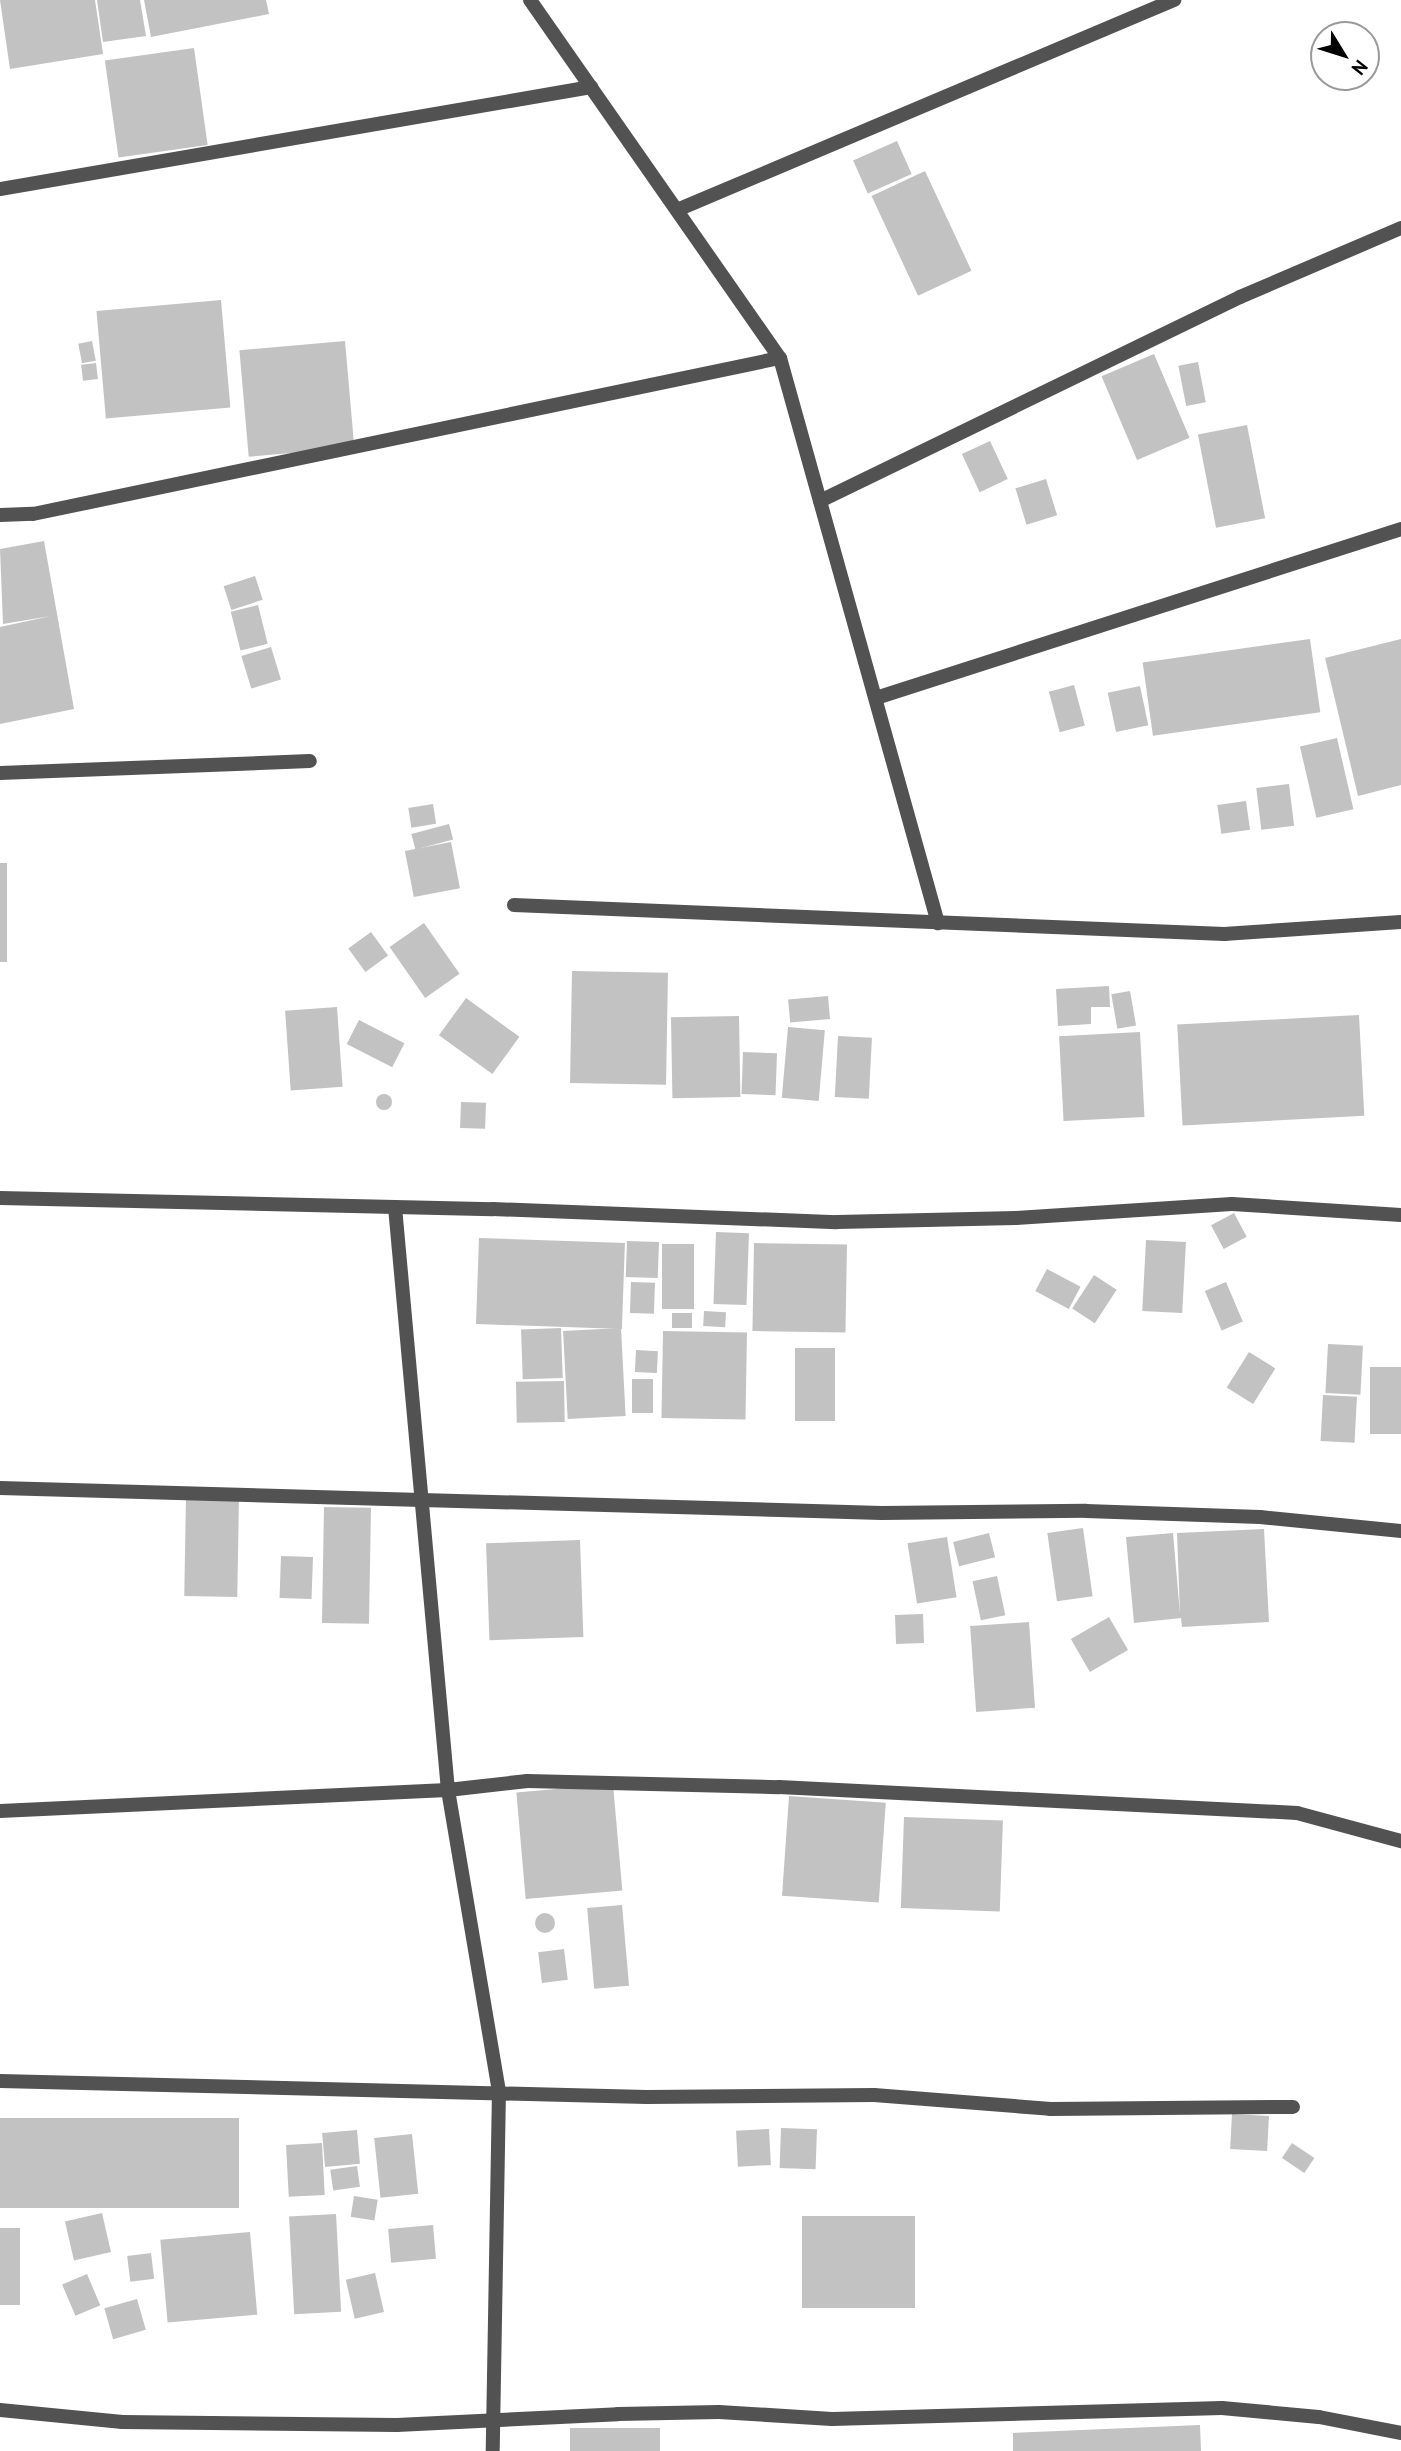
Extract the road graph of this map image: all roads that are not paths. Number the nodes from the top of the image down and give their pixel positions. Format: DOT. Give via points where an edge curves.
graph roads {
  1 [pos="530,0"];
  2 [pos="1174,0"];
  3 [pos="591,87"];
  4 [pos="0,189"];
  5 [pos="677,210"];
  6 [pos="1401,228"];
  7 [pos="780,358"];
  8 [pos="820,501"];
  9 [pos="0,515"];
  10 [pos="1401,529"];
  11 [pos="876,698"];
  12 [pos="310,761"];
  13 [pos="0,773"];
  14 [pos="514,905"];
  15 [pos="1401,922"];
  16 [pos="938,923"];
  17 [pos="0,1198"];
  18 [pos="395,1207"];
  19 [pos="1401,1215"];
  20 [pos="0,1488"];
  21 [pos="424,1503"];
  22 [pos="1401,1531"];
  23 [pos="448,1790"];
  24 [pos="0,1811"];
  25 [pos="1401,1842"];
  26 [pos="0,2081"];
  27 [pos="499,2090"];
  28 [pos="1293,2107"];
  29 [pos="0,2410"];
  30 [pos="495,2422"];
  31 [pos="1401,2433"];
  32 [pos="493,2451"];
  1 -- 3 [label="street"];
  2 -- 5 [label="street"];
  3 -- 4 [label="street"];
  3 -- 5 [label="street"];
  5 -- 7 [label="street"];
  6 -- 8 [label="street" via="1240,297"];
  7 -- 8 [label="street"];
  7 -- 9 [label="street" via="33,514"];
  8 -- 11 [label="street"];
  10 -- 11 [label="street"];
  11 -- 16 [label="street"];
  12 -- 13 [label="street"];
  14 -- 16 [label="street"];
  15 -- 16 [label="street" via="1224,934"];
  17 -- 18 [label="street"];
  18 -- 19 [label="street" via="837,1222 1016,1218 1233,1204"];
  18 -- 21 [label="street"];
  20 -- 21 [label="street"];
  21 -- 22 [label="street" via="882,1513 1086,1511 1260,1517"];
  21 -- 23 [label="street"];
  23 -- 24 [label="street"];
  23 -- 25 [label="street" via="527,1782 779,1787 1297,1814"];
  23 -- 27 [label="street"];
  26 -- 27 [label="street"];
  27 -- 28 [label="street" via="647,2097 874,2095 1050,2109"];
  27 -- 30 [label="street"];
  29 -- 30 [label="street" via="122,2422"];
  30 -- 31 [label="street" via="719,2412 832,2419 1222,2409 1320,2417"];
  30 -- 32 [label="street"];
}
